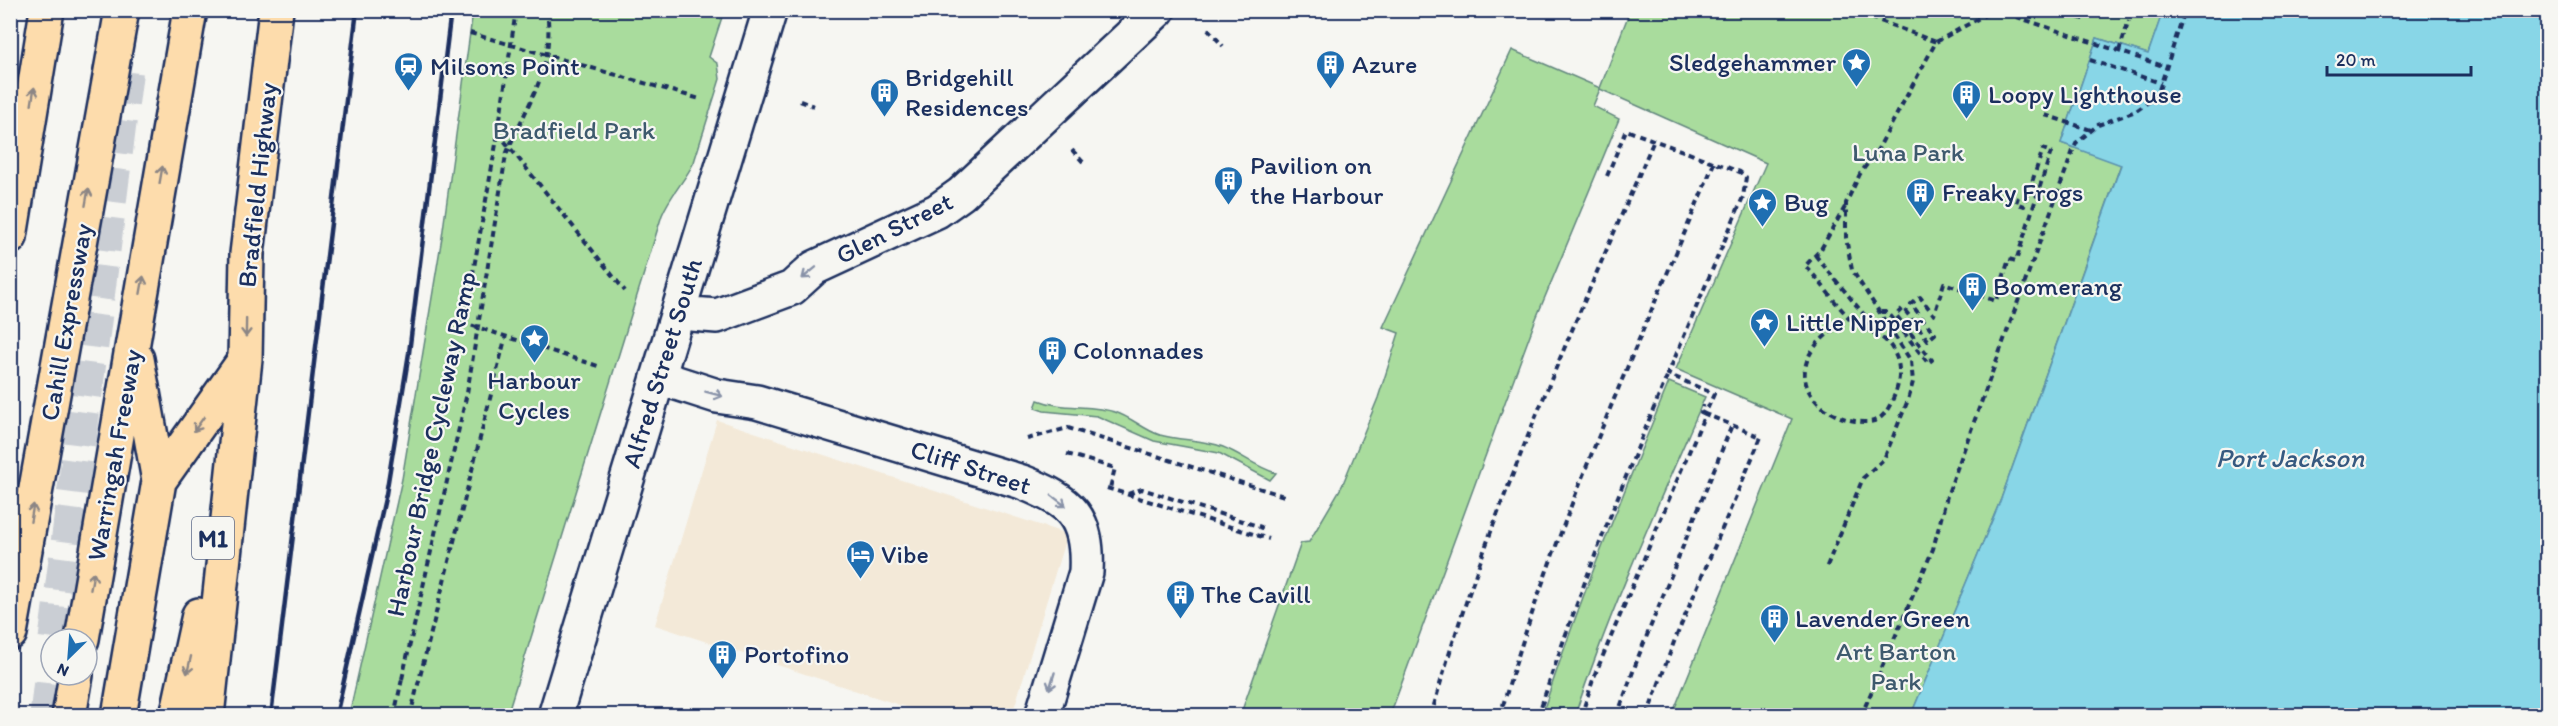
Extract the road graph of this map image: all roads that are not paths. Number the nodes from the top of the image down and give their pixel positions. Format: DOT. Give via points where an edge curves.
graph roads {
  1 [pos="47,10"];
  2 [pos="122,10"];
  3 [pos="190,10"];
  4 [pos="276,10"];
  5 [pos="770,10"];
  6 [pos="1158,10"];
  7 [pos="10,237"];
  8 [pos="679,313"];
  9 [pos="133,336"];
  10 [pos="245,359"];
  11 [pos="658,376"];
  12 [pos="159,481"];
  13 [pos="84,627"];
  14 [pos="10,633"];
  15 [pos="74,687"];
  16 [pos="69,716"];
  17 [pos="118,716"];
  18 [pos="177,716"];
  19 [pos="207,716"];
  20 [pos="555,716"];
  21 [pos="1042,716"];
  7 -- 1 [label="highway, one-way"];
  14 -- 2 [label="highway, Cahill Expressway, one-way"];
  9 -- 3 [label="highway, one-way"];
  4 -- 10 [label="highway, Bradfield Highway / M1, one-way" via="247,254"];
  5 -- 8 [label="street, Alfred Street South"];
  6 -- 8 [label="street, Glen Street, one-way" via="969,187 937,211 814,268 792,288 717,316"];
  8 -- 11 [label="street, Alfred Street South"];
  9 -- 12 [label="highway, Warringah Freeway"];
  13 -- 9 [label="highway, Warringah Freeway, one-way"];
  10 -- 12 [label="highway, Warringah Freeway, one-way"];
  10 -- 18 [label="highway, M1, one-way" via="194,644"];
  10 -- 19 [label="highway, M1"];
  11 -- 20 [label="street, Alfred Street South"];
  11 -- 21 [label="street, Cliff Street, one-way" via="1022,482 1049,493 1070,508 1084,528 1086,572"];
  12 -- 17 [label="highway, Warringah Freeway"];
  15 -- 16 [label="highway"];
}
